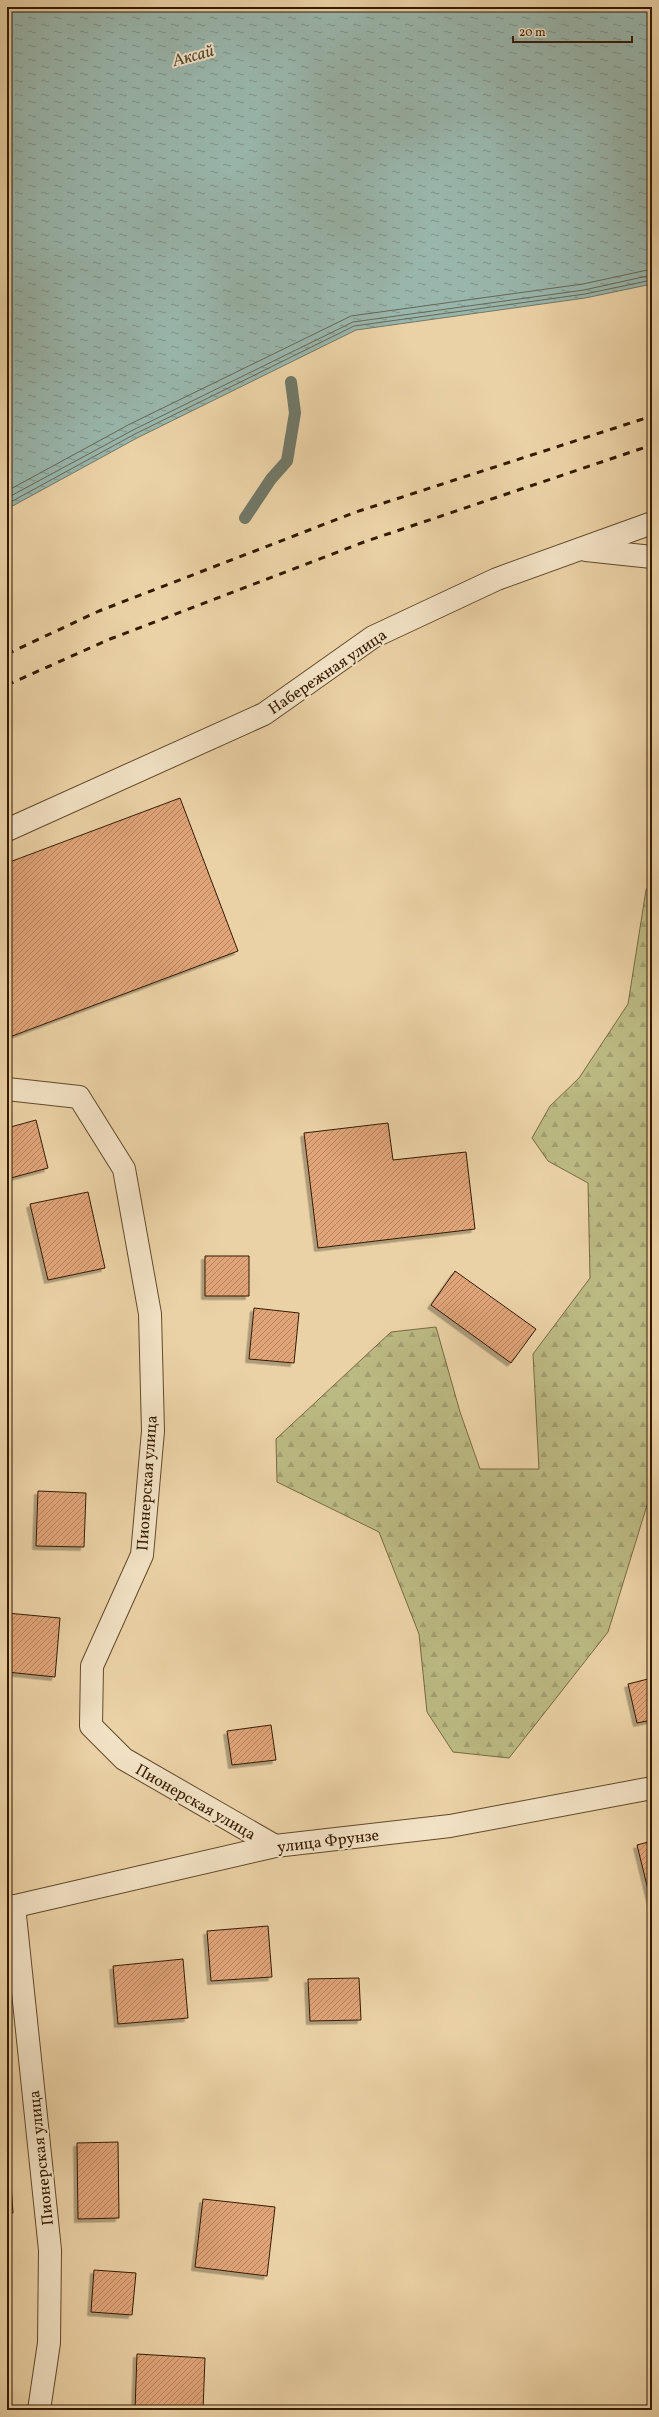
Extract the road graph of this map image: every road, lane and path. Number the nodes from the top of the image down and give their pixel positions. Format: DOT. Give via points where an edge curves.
graph roads {
  1 [pos="652,523"];
  2 [pos="580,549"];
  3 [pos="652,557"];
  4 [pos="7,830"];
  5 [pos="7,1089"];
  6 [pos="652,1788"];
  7 [pos="275,1846"];
  8 [pos="10,1907"];
  9 [pos="39,2410"];
  1 -- 2 [label="street, Набережная улица"];
  2 -- 3 [label="street"];
  2 -- 4 [label="street, Набережная улица" via="497,579 373,637 264,714"];
  5 -- 7 [label="street, Пионерская улица" via="79,1097 124,1169 150,1314 153,1431 142,1555 92,1666 91,1726 124,1759"];
  6 -- 7 [label="street, улица Фрунзе" via="450,1826"];
  7 -- 8 [label="street, улица Фрунзе"];
  8 -- 9 [label="street, Пионерская улица" via="50,2250 49,2343"];
}
